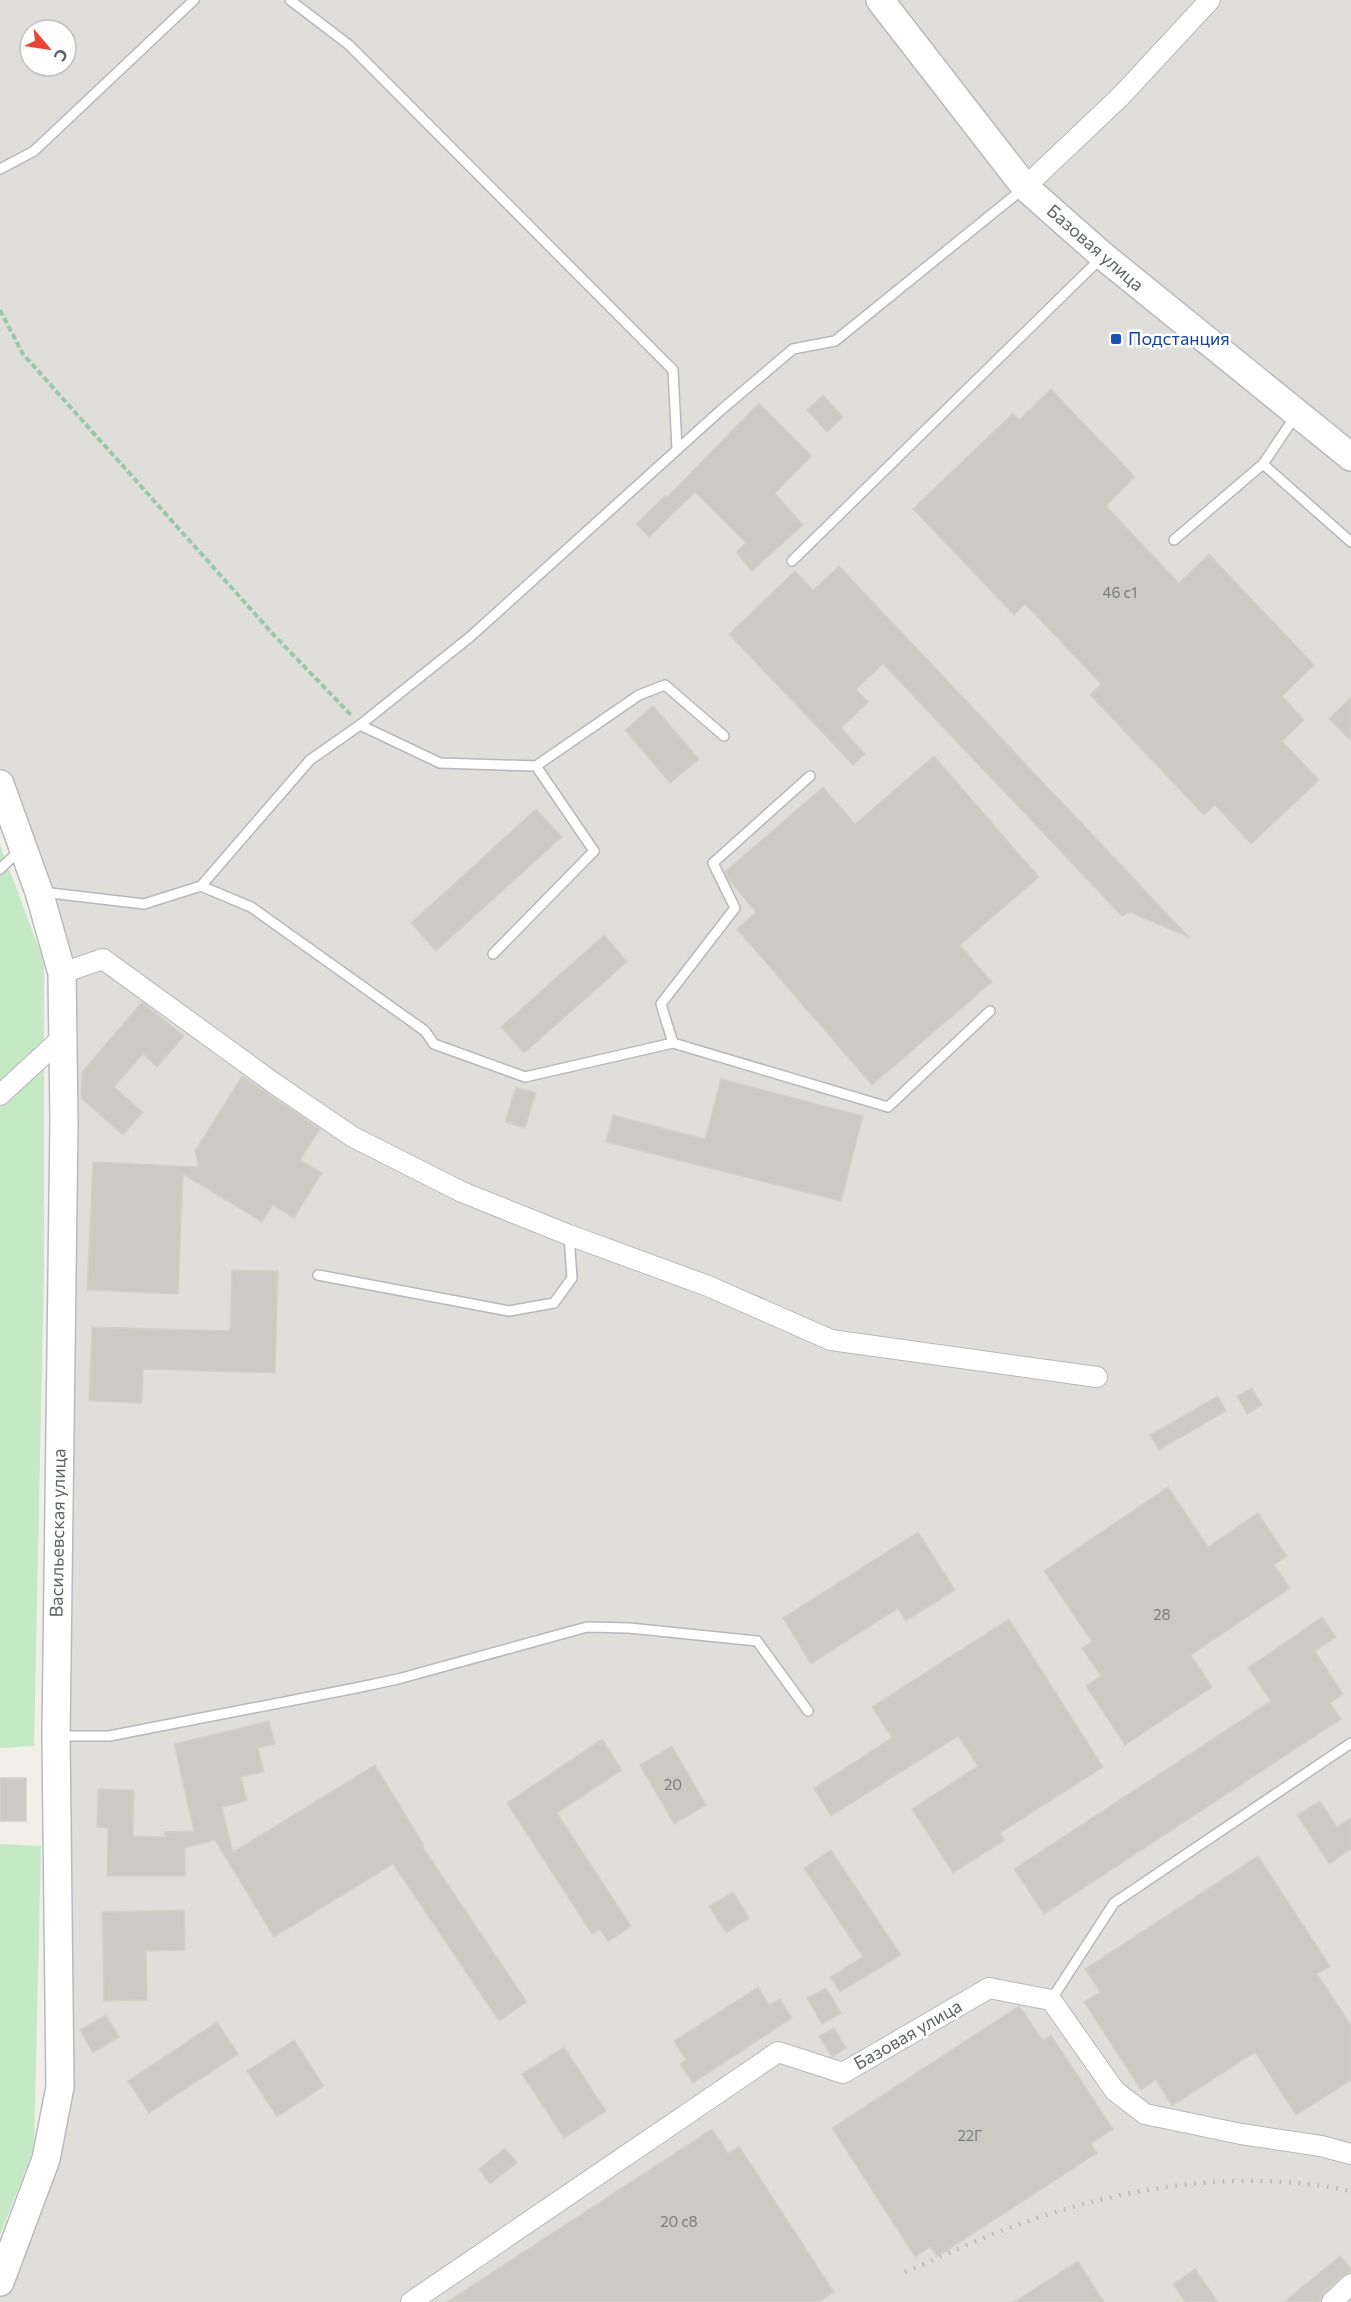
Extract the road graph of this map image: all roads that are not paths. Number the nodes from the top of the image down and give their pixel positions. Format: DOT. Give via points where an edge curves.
graph roads {
  1 [pos="194,0"];
  2 [pos="290,0"];
  3 [pos="880,0"];
  4 [pos="1210,0"];
  5 [pos="0,169"];
  6 [pos="1025,187"];
  7 [pos="1103,256"];
  8 [pos="1297,413"];
  9 [pos="677,450"];
  10 [pos="1351,457"];
  11 [pos="1263,464"];
  12 [pos="1174,540"];
  13 [pos="1351,542"];
  14 [pos="792,561"];
  15 [pos="360,725"];
  16 [pos="724,736"];
  17 [pos="536,765"];
  18 [pos="810,776"];
  19 [pos="0,784"];
  20 [pos="23,847"];
  21 [pos="0,869"];
  22 [pos="201,886"];
  23 [pos="39,892"];
  24 [pos="493,954"];
  25 [pos="62,973"];
  26 [pos="990,1011"];
  27 [pos="63,1037"];
  28 [pos="673,1043"];
  29 [pos="0,1095"];
  30 [pos="569,1235"];
  31 [pos="318,1275"];
  32 [pos="1097,1377"];
  33 [pos="808,1711"];
  34 [pos="56,1736"];
  35 [pos="1351,1743"];
  36 [pos="1051,2000"];
  37 [pos="1351,2154"];
  38 [pos="0,2282"];
  39 [pos="1351,2284"];
  40 [pos="416,2301"];
  41 [pos="1332,2302"];
  1 -- 5 [label="lane" via="34,151"];
  2 -- 9 [label="lane" via="349,45 673,370"];
  3 -- 6 [label="street, Базовая улица"];
  4 -- 6 [label="street" via="1121,96"];
  6 -- 7 [label="street, Базовая улица"];
  6 -- 9 [label="lane" via="835,341 793,350"];
  7 -- 8 [label="street, Базовая улица"];
  7 -- 14 [label="lane"];
  8 -- 10 [label="street, Базовая улица"];
  8 -- 11 [label="lane"];
  9 -- 15 [label="lane" via="470,637"];
  11 -- 12 [label="lane"];
  11 -- 13 [label="lane"];
  15 -- 17 [label="lane" via="440,764"];
  15 -- 22 [label="lane" via="310,760"];
  16 -- 17 [label="lane" via="665,685 639,695"];
  17 -- 24 [label="lane" via="594,851"];
  18 -- 28 [label="lane" via="713,863 735,908 661,1004"];
  19 -- 20 [label="street, Васильевская улица"];
  20 -- 21 [label="lane"];
  20 -- 23 [label="street, Васильевская улица"];
  22 -- 23 [label="lane" via="144,904"];
  22 -- 28 [label="lane" via="251,907 425,1031 434,1044 525,1077"];
  23 -- 25 [label="street, Васильевская улица"];
  25 -- 27 [label="street, Васильевская улица"];
  25 -- 30 [label="street" via="103,959 353,1137 462,1192"];
  26 -- 28 [label="lane" via="888,1107"];
  27 -- 29 [label="street"];
  27 -- 34 [label="street, Васильевская улица"];
  30 -- 31 [label="lane" via="572,1278 554,1303 509,1311"];
  30 -- 32 [label="street" via="708,1286 831,1340"];
  33 -- 34 [label="lane" via="757,1641 587,1627 356,1688 109,1736"];
  34 -- 38 [label="street, Васильевская улица" via="60,2087 46,2159"];
  35 -- 36 [label="lane" via="1114,1903"];
  36 -- 37 [label="street" via="1115,2091 1145,2114"];
  36 -- 40 [label="street, Базовая улица" via="988,1988 843,2073 778,2052"];
  39 -- 41 [label="street"];
}
